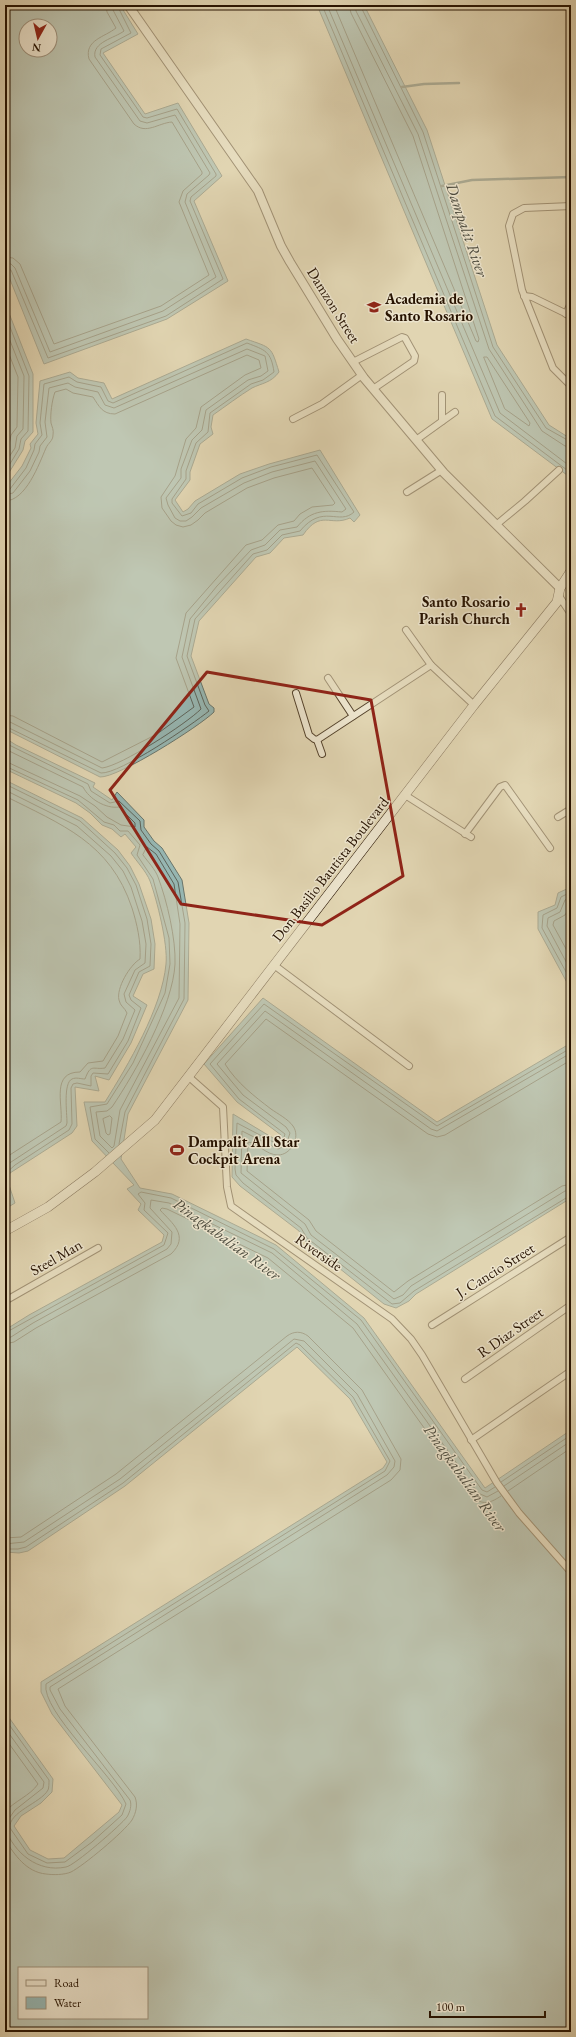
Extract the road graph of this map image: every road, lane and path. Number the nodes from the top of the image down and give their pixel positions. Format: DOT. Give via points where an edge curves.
graph roads {
  1 [pos="128,5"];
  2 [pos="571,206"];
  3 [pos="524,296"];
  4 [pos="571,303"];
  5 [pos="569,315"];
  6 [pos="353,362"];
  7 [pos="362,376"];
  8 [pos="571,386"];
  9 [pos="373,389"];
  10 [pos="442,395"];
  11 [pos="455,412"];
  12 [pos="293,419"];
  13 [pos="442,421"];
  14 [pos="416,440"];
  15 [pos="442,470"];
  16 [pos="559,470"];
  17 [pos="407,492"];
  18 [pos="496,525"];
  19 [pos="571,571"];
  20 [pos="559,592"];
  21 [pos="571,614"];
  22 [pos="406,630"];
  23 [pos="431,665"];
  24 [pos="328,678"];
  25 [pos="296,694"];
  26 [pos="474,705"];
  27 [pos="353,716"];
  28 [pos="317,740"];
  29 [pos="322,754"];
  30 [pos="405,795"];
  31 [pos="571,809"];
  32 [pos="558,817"];
  33 [pos="550,848"];
  34 [pos="274,965"];
  35 [pos="409,1066"];
  36 [pos="189,1077"];
  37 [pos="5,1231"];
  38 [pos="571,1237"];
  39 [pos="98,1248"];
  40 [pos="5,1301"];
  41 [pos="571,1305"];
  42 [pos="432,1324"];
  43 [pos="571,1372"];
  44 [pos="465,1380"];
  45 [pos="471,1440"];
  46 [pos="571,1572"];
  1 -- 6 [label="street, Damzon Street" via="258,191 290,262"];
  2 -- 3 [label="street" via="524,208 513,214 510,226"];
  3 -- 5 [label="street" via="532,297"];
  3 -- 8 [label="street" via="553,368"];
  4 -- 5 [label="street"];
  6 -- 7 [label="street, Damzon Street"];
  6 -- 9 [label="street" via="402,337 405,338 415,356 414,361"];
  7 -- 9 [label="street, Damzon Street"];
  7 -- 12 [label="street" via="322,404"];
  9 -- 14 [label="street, Damzon Street"];
  10 -- 13 [label="street"];
  11 -- 13 [label="street"];
  13 -- 14 [label="street"];
  14 -- 15 [label="street, Damzon Street"];
  15 -- 17 [label="street"];
  15 -- 18 [label="street, Damzon Street"];
  16 -- 18 [label="street"];
  18 -- 20 [label="street, Damzon Street"];
  19 -- 20 [label="main road, Don Basilio Bautista Boulevard"];
  20 -- 21 [label="street"];
  20 -- 26 [label="main road, Don Basilio Bautista Boulevard" via="553,608"];
  22 -- 23 [label="street"];
  23 -- 26 [label="street"];
  23 -- 27 [label="street"];
  24 -- 27 [label="street"];
  25 -- 28 [label="street" via="309,734"];
  26 -- 30 [label="main road, Don Basilio Bautista Boulevard"];
  27 -- 28 [label="street"];
  28 -- 29 [label="street"];
  30 -- 33 [label="street" via="468,836 500,787 505,785"];
  30 -- 34 [label="main road, Don Basilio Bautista Boulevard"];
  31 -- 32 [label="street"];
  34 -- 35 [label="street"];
  34 -- 36 [label="main road, Don Basilio Bautista Boulevard"];
  36 -- 37 [label="main road, Don Basilio Bautista Boulevard" via="155,1120 135,1139 48,1207"];
  36 -- 45 [label="street, Riverside" via="224,1107 227,1187 232,1206 392,1319 422,1355"];
  38 -- 42 [label="street, J. Cancio Street"];
  39 -- 40 [label="street, Steel Man"];
  41 -- 44 [label="street, R Diaz Street"];
  43 -- 45 [label="street"];
  45 -- 46 [label="street, Riverside" via="519,1513"];
}
